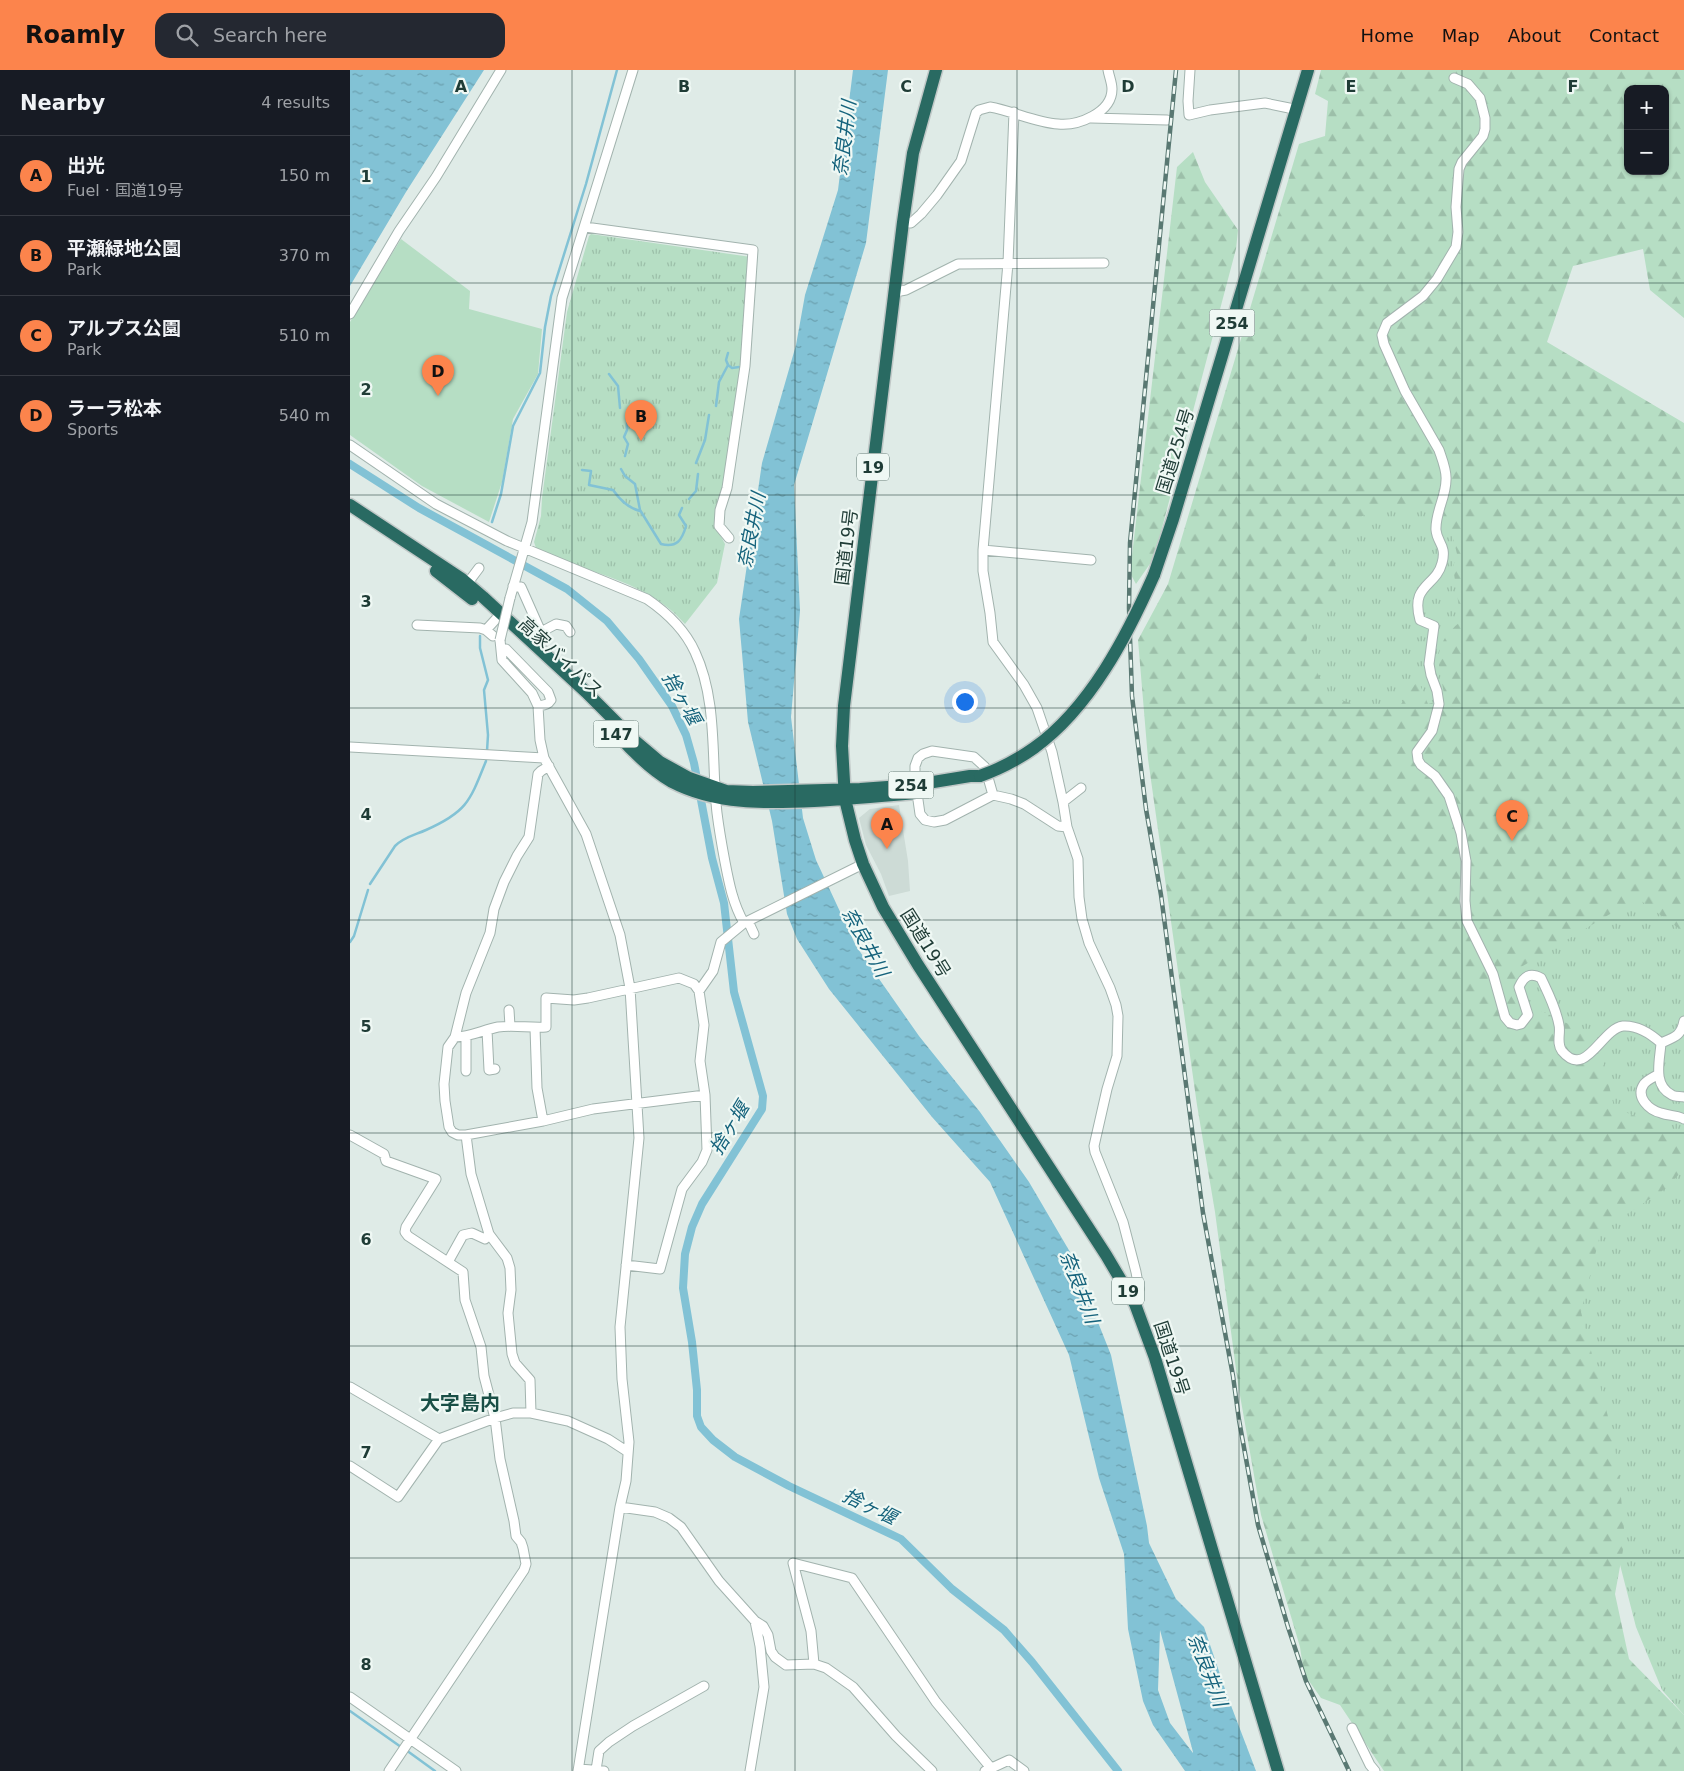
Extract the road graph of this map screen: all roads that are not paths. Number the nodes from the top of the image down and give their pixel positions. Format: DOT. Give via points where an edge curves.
graph roads {
  1 [pos="502,70"];
  2 [pos="633,70"];
  3 [pos="936,70"];
  4 [pos="1108,70"];
  5 [pos="1190,70"];
  6 [pos="1308,70"];
  7 [pos="1454,78"];
  8 [pos="1289,108"];
  9 [pos="1014,112"];
  10 [pos="1091,118"];
  11 [pos="1167,120"];
  12 [pos="903,222"];
  13 [pos="585,227"];
  14 [pos="1008,263"];
  15 [pos="1104,263"];
  16 [pos="895,292"];
  17 [pos="350,314"];
  18 [pos="350,445"];
  19 [pos="350,505"];
  20 [pos="350,515"];
  21 [pos="729,538"];
  22 [pos="983,550"];
  23 [pos="523,552"];
  24 [pos="1091,560"];
  25 [pos="479,568"];
  26 [pos="467,584"];
  27 [pos="513,586"];
  28 [pos="496,619"];
  29 [pos="417,625"];
  30 [pos="570,632"];
  31 [pos="493,635"];
  32 [pos="506,649"];
  33 [pos="538,706"];
  34 [pos="350,747"];
  35 [pos="546,762"];
  36 [pos="690,784"];
  37 [pos="1081,788"];
  38 [pos="916,789"];
  39 [pos="717,793"];
  40 [pos="839,795"];
  41 [pos="993,795"];
  42 [pos="1063,802"];
  43 [pos="1067,827"];
  44 [pos="863,864"];
  45 [pos="748,921"];
  46 [pos="754,934"];
  47 [pos="630,988"];
  48 [pos="699,991"];
  49 [pos="509,1010"];
  50 [pos="1684,1021"];
  51 [pos="510,1026"];
  52 [pos="535,1028"];
  53 [pos="487,1030"];
  54 [pos="455,1036"];
  55 [pos="466,1036"];
  56 [pos="1661,1043"];
  57 [pos="495,1069"];
  58 [pos="466,1071"];
  59 [pos="1657,1075"];
  60 [pos="705,1095"];
  61 [pos="1684,1097"];
  62 [pos="638,1105"];
  63 [pos="1684,1120"];
  64 [pos="543,1121"];
  65 [pos="350,1135"];
  66 [pos="466,1135"];
  67 [pos="488,1234"];
  68 [pos="448,1262"];
  69 [pos="626,1266"];
  70 [pos="1135,1304"];
  71 [pos="350,1387"];
  72 [pos="531,1413"];
  73 [pos="495,1418"];
  74 [pos="439,1439"];
  75 [pos="628,1452"];
  76 [pos="350,1466"];
  77 [pos="620,1507"];
  78 [pos="755,1621"];
  79 [pos="814,1664"];
  80 [pos="704,1686"];
  81 [pos="350,1697"];
  82 [pos="1352,1728"];
  83 [pos="410,1739"];
  84 [pos="578,1770"];
  85 [pos="600,1770"];
  86 [pos="988,1770"];
  87 [pos="389,1771"];
  88 [pos="456,1771"];
  89 [pos="750,1771"];
  90 [pos="932,1771"];
  91 [pos="1024,1771"];
  92 [pos="1278,1771"];
  93 [pos="1375,1771"];
  1 -- 17 [label="street"];
  2 -- 13 [label="street"];
  3 -- 12 [label="highway, 国道19号 / 19" via="912,153"];
  4 -- 10 [label="street" via="1112,90 1109,99"];
  5 -- 8 [label="street" via="1189,115 1265,103"];
  6 -- 38 [label="highway, 国道254号 / 254, bridge" via="1171,526 1154,575 1133,620 1087,693 1052,734 1035,748 971,782 949,788"];
  7 -- 56 [label="street" via="1468,84 1480,98 1485,118 1483,136 1459,169 1456,247 1423,296 1387,323 1382,335 1405,391 1439,450 1446,480 1436,531 1444,553 1442,565 1418,599 1420,620 1434,626 1429,664 1439,704 1432,731 1417,752 1418,760 1449,796 1466,861 1467,921 1491,969 1505,1017 1510,1023 1517,1025 1526,1020 1528,1014 1519,987 1524,978 1536,975 1542,978 1552,1002 1560,1027 1560,1049 1568,1056 1576,1059 1588,1057 1607,1034 1623,1026 1642,1029"];
  9 -- 10 [label="street" via="1058,124"];
  9 -- 12 [label="street" via="990,107 976,113 961,161 949,179 921,214 911,223"];
  9 -- 14 [label="street"];
  10 -- 11 [label="street"];
  12 -- 16 [label="highway, 国道19号 / 19"];
  13 -- 21 [label="street" via="754,250 745,366 727,488 718,519 718,526"];
  13 -- 23 [label="street" via="562,298 535,503"];
  14 -- 15 [label="street"];
  14 -- 16 [label="street" via="958,264 906,290"];
  14 -- 22 [label="street"];
  16 -- 40 [label="highway, 国道19号 / 19" via="844,706"];
  18 -- 23 [label="street" via="436,504"];
  19 -- 26 [label="highway, 高家バイパス / 147"];
  20 -- 28 [label="highway, 高家バイパス / 147" via="444,577"];
  22 -- 24 [label="street"];
  22 -- 42 [label="street" via="993,642 1037,708 1052,752"];
  23 -- 27 [label="street"];
  23 -- 39 [label="street" via="647,599 683,632 695,650 707,690"];
  25 -- 26 [label="street"];
  26 -- 36 [label="highway, 高家バイパス / 147" via="634,740"];
  27 -- 30 [label="street" via="522,587 541,632 556,624 566,626"];
  27 -- 31 [label="street, bridge"];
  28 -- 31 [label="street"];
  28 -- 36 [label="highway, 高家バイパス / 147" via="644,762 673,782"];
  29 -- 31 [label="street"];
  31 -- 33 [label="street" via="502,660 532,693"];
  32 -- 33 [label="street" via="548,692 549,703"];
  33 -- 35 [label="street" via="540,740"];
  34 -- 35 [label="street"];
  35 -- 47 [label="street" via="592,850 620,935"];
  35 -- 54 [label="street" via="538,774 529,837 516,856 494,910 490,934 466,993"];
  36 -- 39 [label="highway, 高家バイパス / 147"];
  37 -- 42 [label="street"];
  38 -- 40 [label="highway, 国道254号 / 254"];
  38 -- 41 [label="street" via="920,814 925,820 934,822 945,820"];
  38 -- 41 [label="street" via="918,758 932,751 974,757 985,767"];
  39 -- 40 [label="highway, 高家バイパス / 147"];
  39 -- 45 [label="street" via="717,813 729,882 735,904"];
  40 -- 44 [label="highway, 国道19号 / 19"];
  41 -- 43 [label="street" via="1024,804 1058,826"];
  42 -- 43 [label="street"];
  43 -- 70 [label="street" via="1078,858 1082,919 1118,1016 1118,1056 1094,1146 1123,1222 1136,1272 1139,1289"];
  44 -- 45 [label="street"];
  44 -- 70 [label="highway, 国道19号 / 19" via="883,907 918,965 1106,1254"];
  45 -- 46 [label="street"];
  45 -- 48 [label="street" via="721,942 713,971"];
  47 -- 48 [label="street" via="679,978 694,984"];
  47 -- 52 [label="street" via="574,1000 546,998 546,1027"];
  47 -- 62 [label="street"];
  48 -- 60 [label="street" via="704,1025 700,1060"];
  49 -- 51 [label="street"];
  50 -- 56 [label="street" via="1676,1037"];
  51 -- 52 [label="street"];
  51 -- 53 [label="street"];
  52 -- 64 [label="street" via="537,1088"];
  53 -- 55 [label="street"];
  53 -- 57 [label="street" via="489,1070"];
  54 -- 55 [label="street"];
  54 -- 66 [label="street" via="448,1047 444,1101 452,1132"];
  55 -- 58 [label="street"];
  56 -- 59 [label="street"];
  59 -- 61 [label="street" via="1672,1095"];
  59 -- 63 [label="street" via="1644,1084 1643,1102 1660,1113"];
  60 -- 62 [label="street"];
  60 -- 69 [label="street" via="707,1150 682,1189 660,1269"];
  62 -- 64 [label="street" via="593,1110"];
  62 -- 69 [label="street" via="639,1138"];
  64 -- 66 [label="street"];
  65 -- 68 [label="street" via="384,1154 386,1161 436,1180 405,1232"];
  66 -- 67 [label="street" via="471,1174"];
  67 -- 68 [label="street" via="485,1239 472,1233 463,1235"];
  67 -- 72 [label="street" via="507,1258 510,1268 508,1313 512,1354 530,1380"];
  68 -- 73 [label="street" via="462,1272 465,1300 481,1346 484,1376"];
  69 -- 75 [label="street" via="620,1327"];
  70 -- 92 [label="highway, 国道19号 / 19" via="1163,1384"];
  71 -- 74 [label="street"];
  72 -- 73 [label="street"];
  72 -- 75 [label="street" via="568,1421"];
  73 -- 74 [label="street"];
  73 -- 83 [label="street" via="514,1531 524,1548 526,1564"];
  74 -- 76 [label="street" via="398,1497"];
  75 -- 77 [label="street"];
  77 -- 78 [label="street" via="655,1512 681,1527 719,1581"];
  77 -- 84 [label="street"];
  78 -- 79 [label="street" via="768,1635 771,1651 781,1663 796,1666"];
  78 -- 89 [label="street" via="764,1687"];
  79 -- 86 [label="street" via="810,1631 793,1563 852,1578 936,1702"];
  79 -- 90 [label="street" via="826,1668 853,1687"];
  80 -- 85 [label="street" via="609,1742 599,1751"];
  81 -- 83 [label="street"];
  82 -- 93 [label="street"];
  83 -- 87 [label="street"];
  83 -- 88 [label="street"];
  84 -- 85 [label="street"];
  86 -- 91 [label="street" via="1010,1760"];
}
